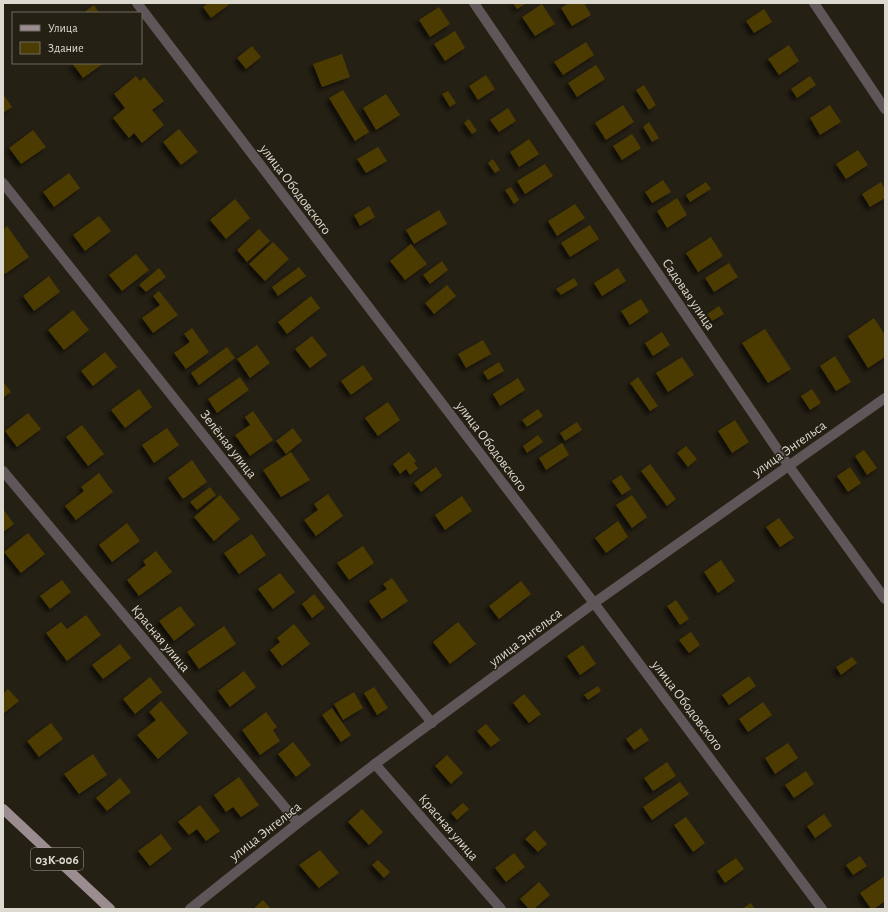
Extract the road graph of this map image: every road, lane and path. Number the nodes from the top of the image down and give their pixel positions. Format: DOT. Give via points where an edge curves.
graph roads {
  1 [pos="137,3"];
  2 [pos="474,3"];
  3 [pos="814,3"];
  4 [pos="885,109"];
  5 [pos="3,183"];
  6 [pos="885,398"];
  7 [pos="788,465"];
  8 [pos="3,471"];
  9 [pos="885,599"];
  10 [pos="594,603"];
  11 [pos="432,723"];
  12 [pos="375,764"];
  13 [pos="3,809"];
  14 [pos="298,823"];
  15 [pos="110,909"];
  16 [pos="190,909"];
  17 [pos="501,909"];
  18 [pos="822,909"];
  1 -- 10 [label="street, улица Ободовского"];
  2 -- 7 [label="street, Садовая улица"];
  3 -- 4 [label="street"];
  5 -- 11 [label="street, Зелёная улица"];
  6 -- 7 [label="street, улица Энгельса"];
  7 -- 9 [label="street, Садовая улица"];
  7 -- 10 [label="street, улица Энгельса"];
  8 -- 14 [label="street, Красная улица"];
  10 -- 11 [label="street, улица Энгельса"];
  10 -- 18 [label="street, улица Ободовского"];
  11 -- 12 [label="street, улица Энгельса"];
  12 -- 14 [label="street, улица Энгельса"];
  12 -- 17 [label="street, Красная улица"];
  13 -- 15 [label="main road, 03К-006"];
  14 -- 16 [label="street, улица Энгельса"];
}
